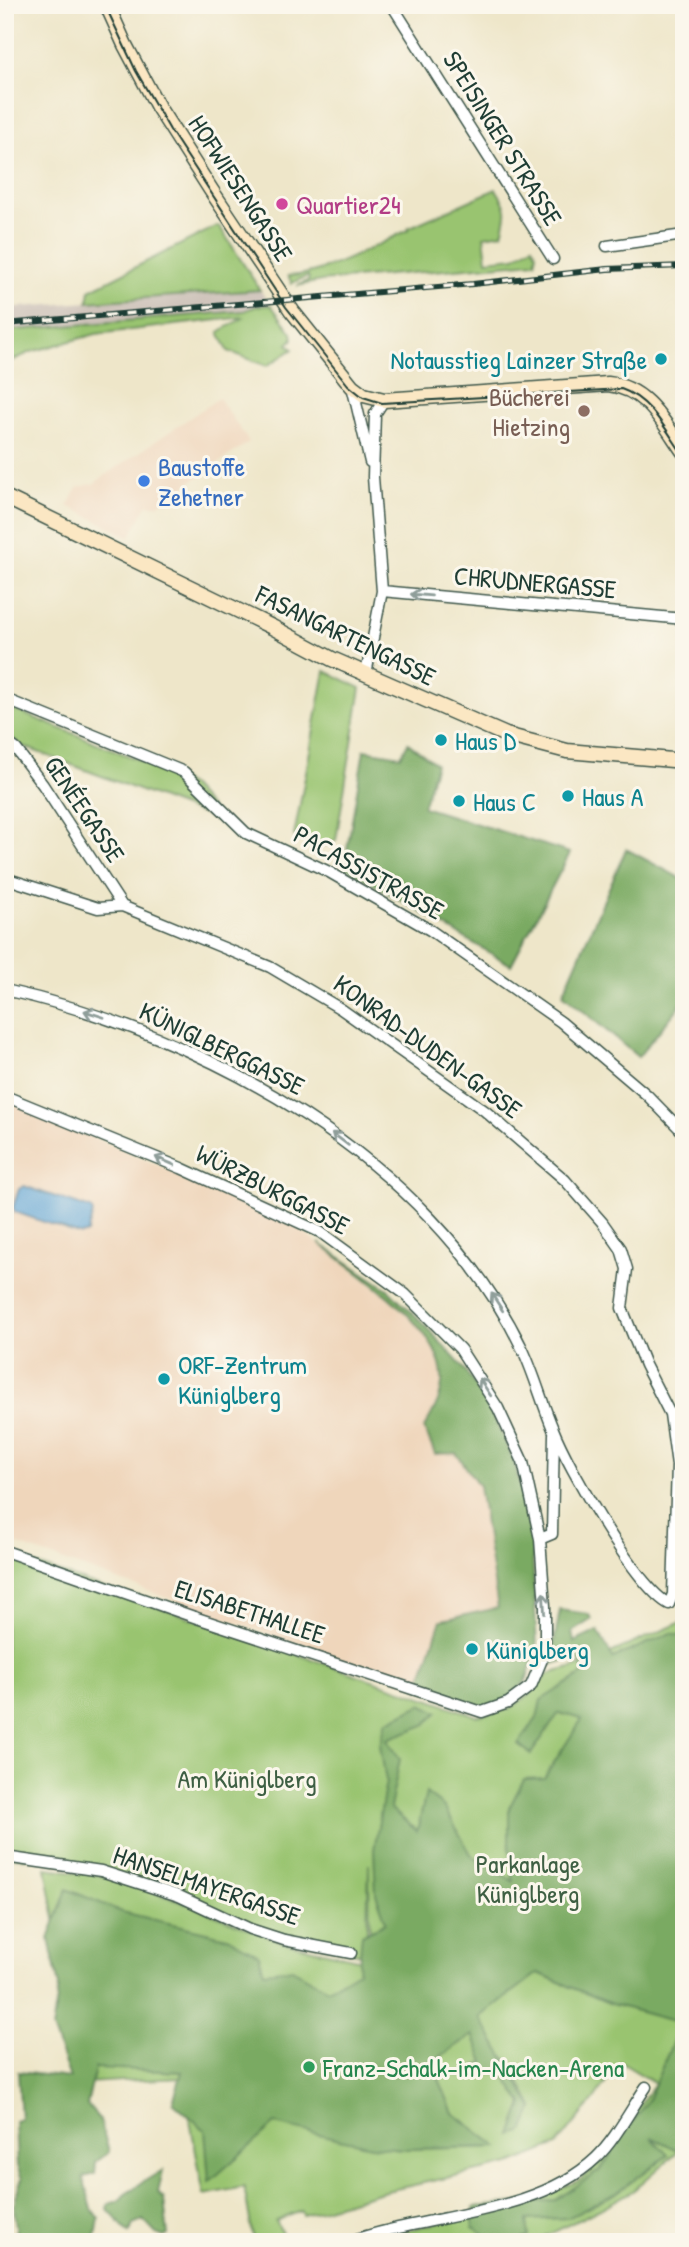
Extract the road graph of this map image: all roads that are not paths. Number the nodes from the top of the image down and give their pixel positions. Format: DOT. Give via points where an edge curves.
graph roads {
  1 [pos="107,5"];
  2 [pos="392,5"];
  3 [pos="684,235"];
  4 [pos="607,246"];
  5 [pos="553,259"];
  6 [pos="352,386"];
  7 [pos="384,400"];
  8 [pos="684,452"];
  9 [pos="373,477"];
  10 [pos="5,497"];
  11 [pos="382,591"];
  12 [pos="684,619"];
  13 [pos="366,674"];
  14 [pos="5,699"];
  15 [pos="5,741"];
  16 [pos="684,761"];
  17 [pos="5,878"];
  18 [pos="122,906"];
  19 [pos="5,990"];
  20 [pos="5,1096"];
  21 [pos="684,1133"];
  22 [pos="670,1414"];
  23 [pos="684,1422"];
  24 [pos="554,1431"];
  25 [pos="540,1539"];
  26 [pos="5,1551"];
  27 [pos="482,1712"];
  28 [pos="5,1857"];
  29 [pos="351,1953"];
  30 [pos="646,2087"];
  31 [pos="348,2242"];
  1 -- 6 [label="main road, HOFWIESENGASSE" via="158,107 211,190 292,311"];
  2 -- 5 [label="street, SPEISINGER STRASSE"];
  3 -- 4 [label="street"];
  6 -- 7 [label="main road, HOFWIESENGASSE"];
  6 -- 9 [label="street, HOFWIESENGASSE"];
  7 -- 8 [label="main road" via="623,386 642,396"];
  7 -- 9 [label="street, HOFWIESENGASSE" via="375,414"];
  9 -- 11 [label="street, HOFWIESENGASSE"];
  10 -- 13 [label="main road, FASANGARTENGASSE"];
  12 -- 11 [label="street, CHRUDNERGASSE, one-way"];
  11 -- 13 [label="street, HOFWIESENGASSE"];
  13 -- 16 [label="main road, FASANGARTENGASSE" via="535,743 592,755"];
  14 -- 21 [label="street, PACASSISTRASSE" via="184,772 246,833 329,872 430,930 561,1022 648,1095"];
  15 -- 18 [label="street, GENÉEGASSE" via="43,785"];
  17 -- 18 [label="street, KONRAD-DUDEN-GASSE" via="98,908"];
  18 -- 22 [label="street, KONRAD-DUDEN-GASSE" via="270,967 341,1009 485,1111 565,1180 621,1250 627,1269 622,1308"];
  24 -- 19 [label="street, KÜNIGLBERGGASSE, one-way" via="502,1309 474,1268 415,1201 379,1169 279,1097 243,1078 104,1017"];
  25 -- 20 [label="street, WÜRZBURGGASSE, one-way" via="523,1462 498,1408 460,1349 405,1294 320,1232 181,1168"];
  22 -- 23 [label="street"];
  22 -- 24 [label="street" via="677,1465 677,1520 669,1604 659,1599 631,1564"];
  24 -- 25 [label="street" via="552,1534"];
  27 -- 25 [label="street, WÜRZBURGGASSE, one-way" via="509,1703 531,1686 540,1669 545,1653"];
  26 -- 27 [label="street, ELISABETHALLEE"];
  28 -- 29 [label="street, HANSELMAYERGASSE" via="101,1871 179,1896 250,1929"];
  30 -- 31 [label="street" via="598,2156 556,2186 513,2202"];
}
